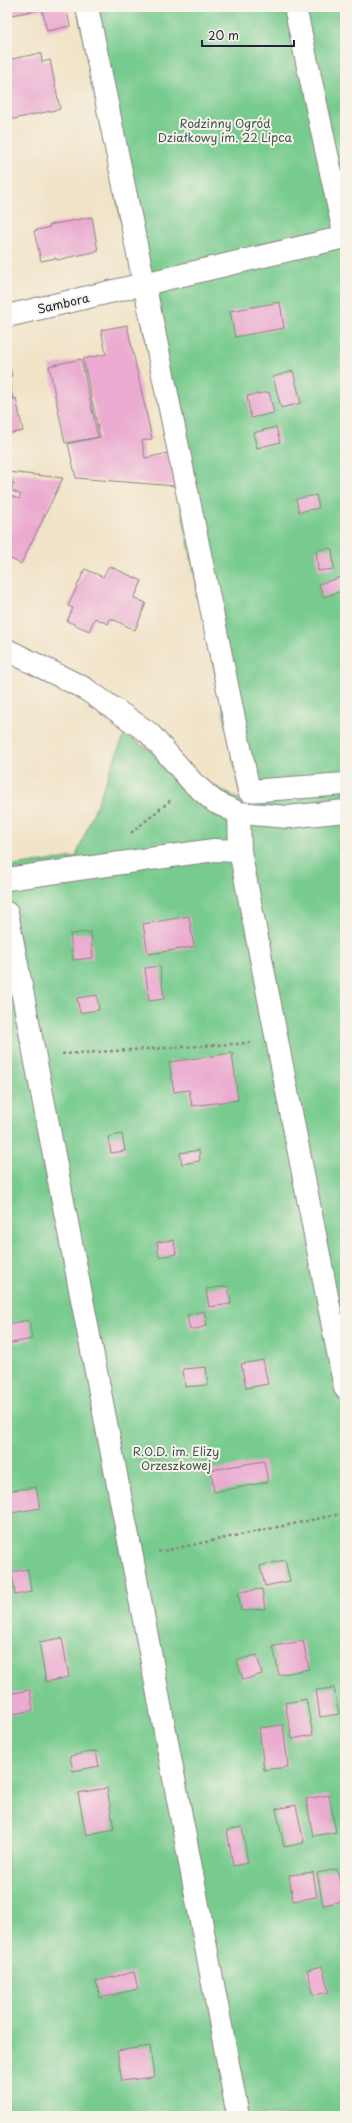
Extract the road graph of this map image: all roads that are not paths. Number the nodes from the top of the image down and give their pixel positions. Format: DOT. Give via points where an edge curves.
graph roads {
  1 [pos="86,7"];
  2 [pos="295,7"];
  3 [pos="144,285"];
  4 [pos="7,316"];
  5 [pos="7,650"];
  6 [pos="345,784"];
  7 [pos="345,811"];
  8 [pos="239,813"];
  9 [pos="240,851"];
  10 [pos="7,879"];
  11 [pos="7,913"];
  12 [pos="345,1388"];
  13 [pos="238,2116"];
  1 -- 3 [label="street"];
  2 -- 3 [label="street, Sambora" via="345,237"];
  3 -- 4 [label="street, Sambora"];
  3 -- 6 [label="street" via="249,792"];
  5 -- 8 [label="street" via="84,688 150,733 193,783 215,802"];
  7 -- 8 [label="street" via="288,817"];
  8 -- 9 [label="street"];
  9 -- 10 [label="street" via="214,850"];
  9 -- 12 [label="street"];
  11 -- 13 [label="street"];
}
